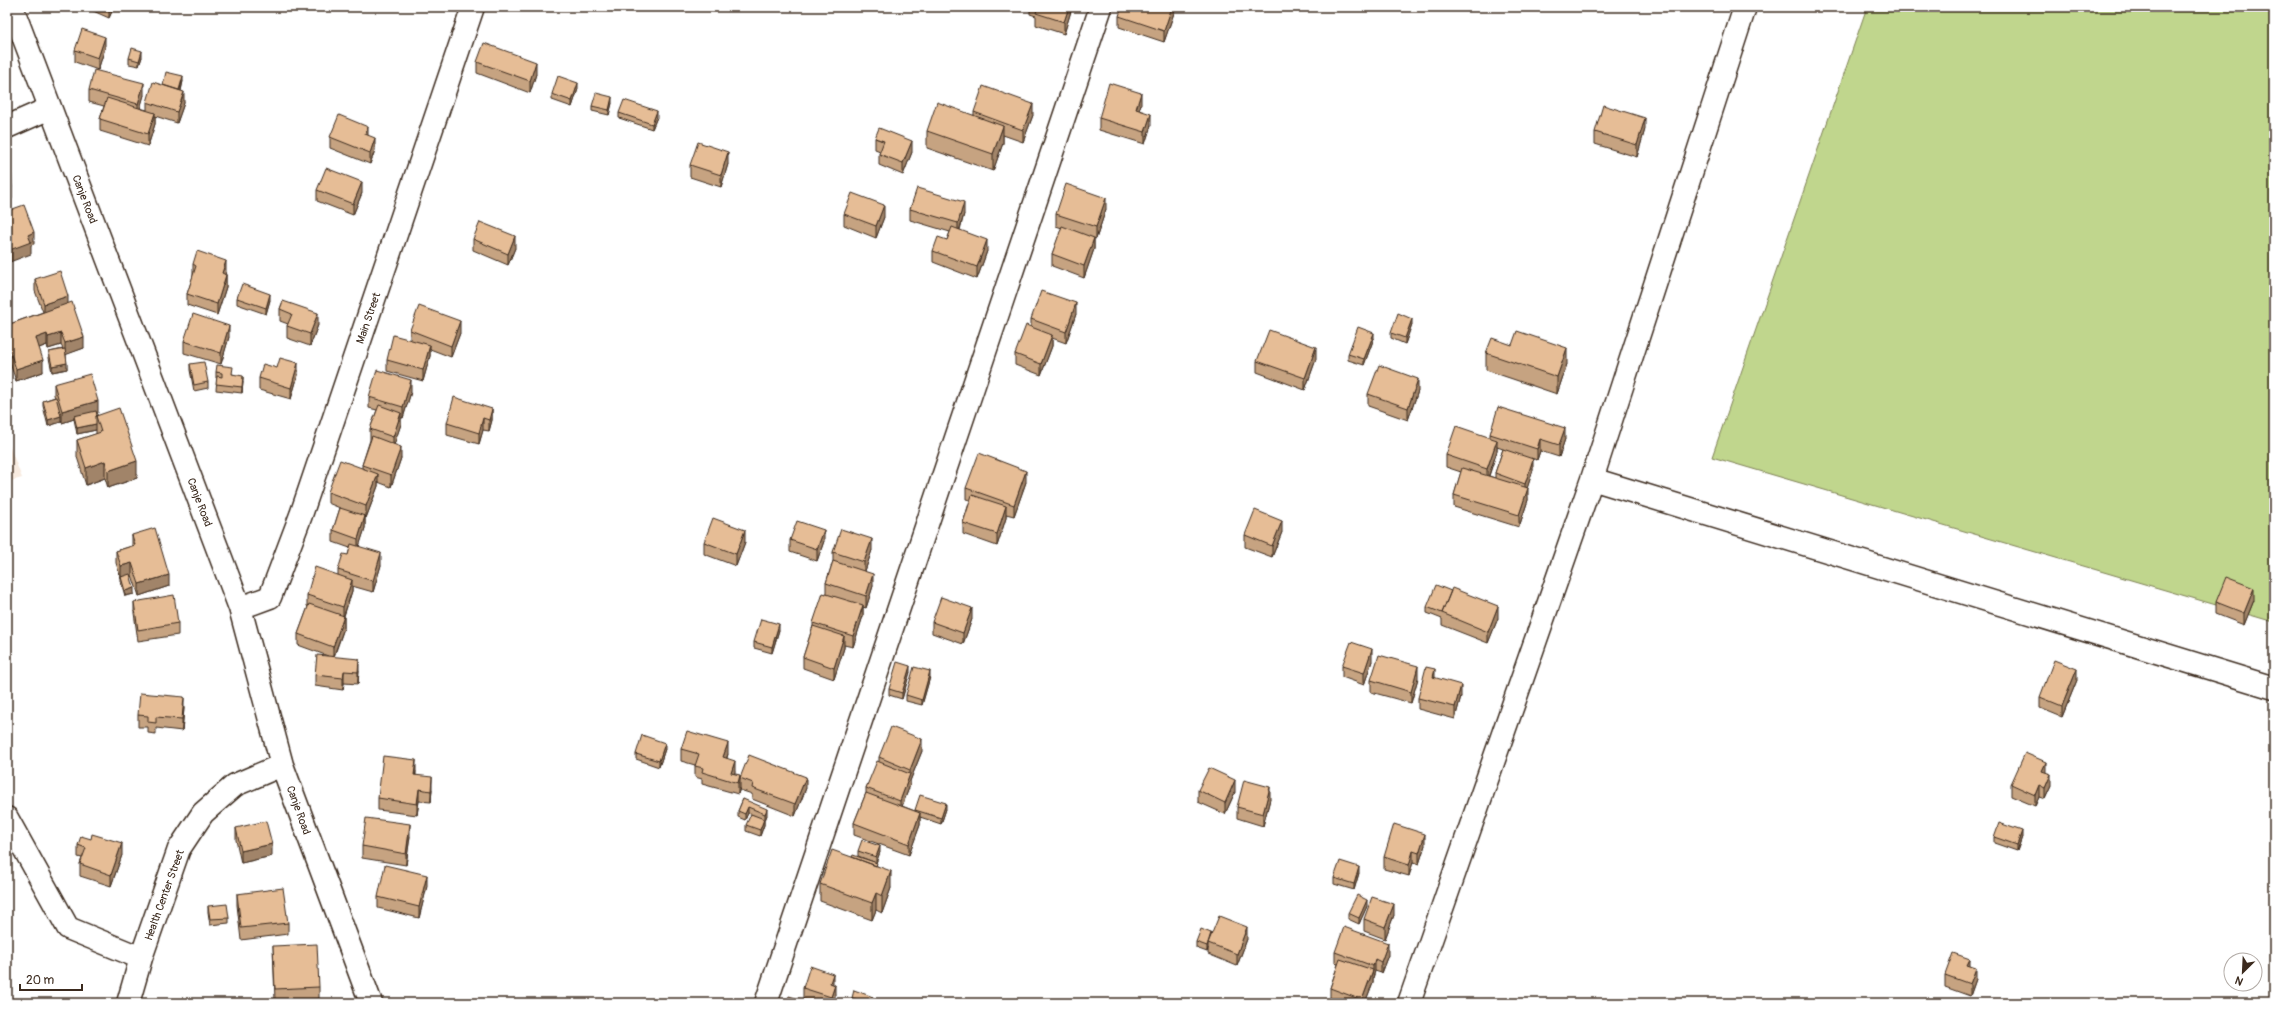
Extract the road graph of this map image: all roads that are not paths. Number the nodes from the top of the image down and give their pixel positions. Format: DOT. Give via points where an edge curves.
graph roads {
  1 [pos="12,7"];
  2 [pos="474,7"];
  3 [pos="1101,7"];
  4 [pos="1745,7"];
  5 [pos="50,108"];
  6 [pos="7,127"];
  7 [pos="1592,479"];
  8 [pos="240,608"];
  9 [pos="2274,688"];
  10 [pos="282,765"];
  11 [pos="7,818"];
  12 [pos="141,958"];
  13 [pos="128,1003"];
  14 [pos="371,1003"];
  15 [pos="766,1003"];
  16 [pos="1409,1003"];
  1 -- 5 [label="street, Canje Road"];
  2 -- 8 [label="street, Main Street" via="301,515 270,597"];
  3 -- 15 [label="street"];
  4 -- 7 [label="street"];
  5 -- 6 [label="street"];
  5 -- 8 [label="street, Canje Road"];
  7 -- 9 [label="street"];
  7 -- 16 [label="street"];
  8 -- 10 [label="street, Canje Road"];
  10 -- 12 [label="street, Health Center Street" via="235,785 203,813 179,849"];
  10 -- 14 [label="street, Canje Road"];
  11 -- 12 [label="street" via="68,928"];
  12 -- 13 [label="street, Health Center Street"];
}
